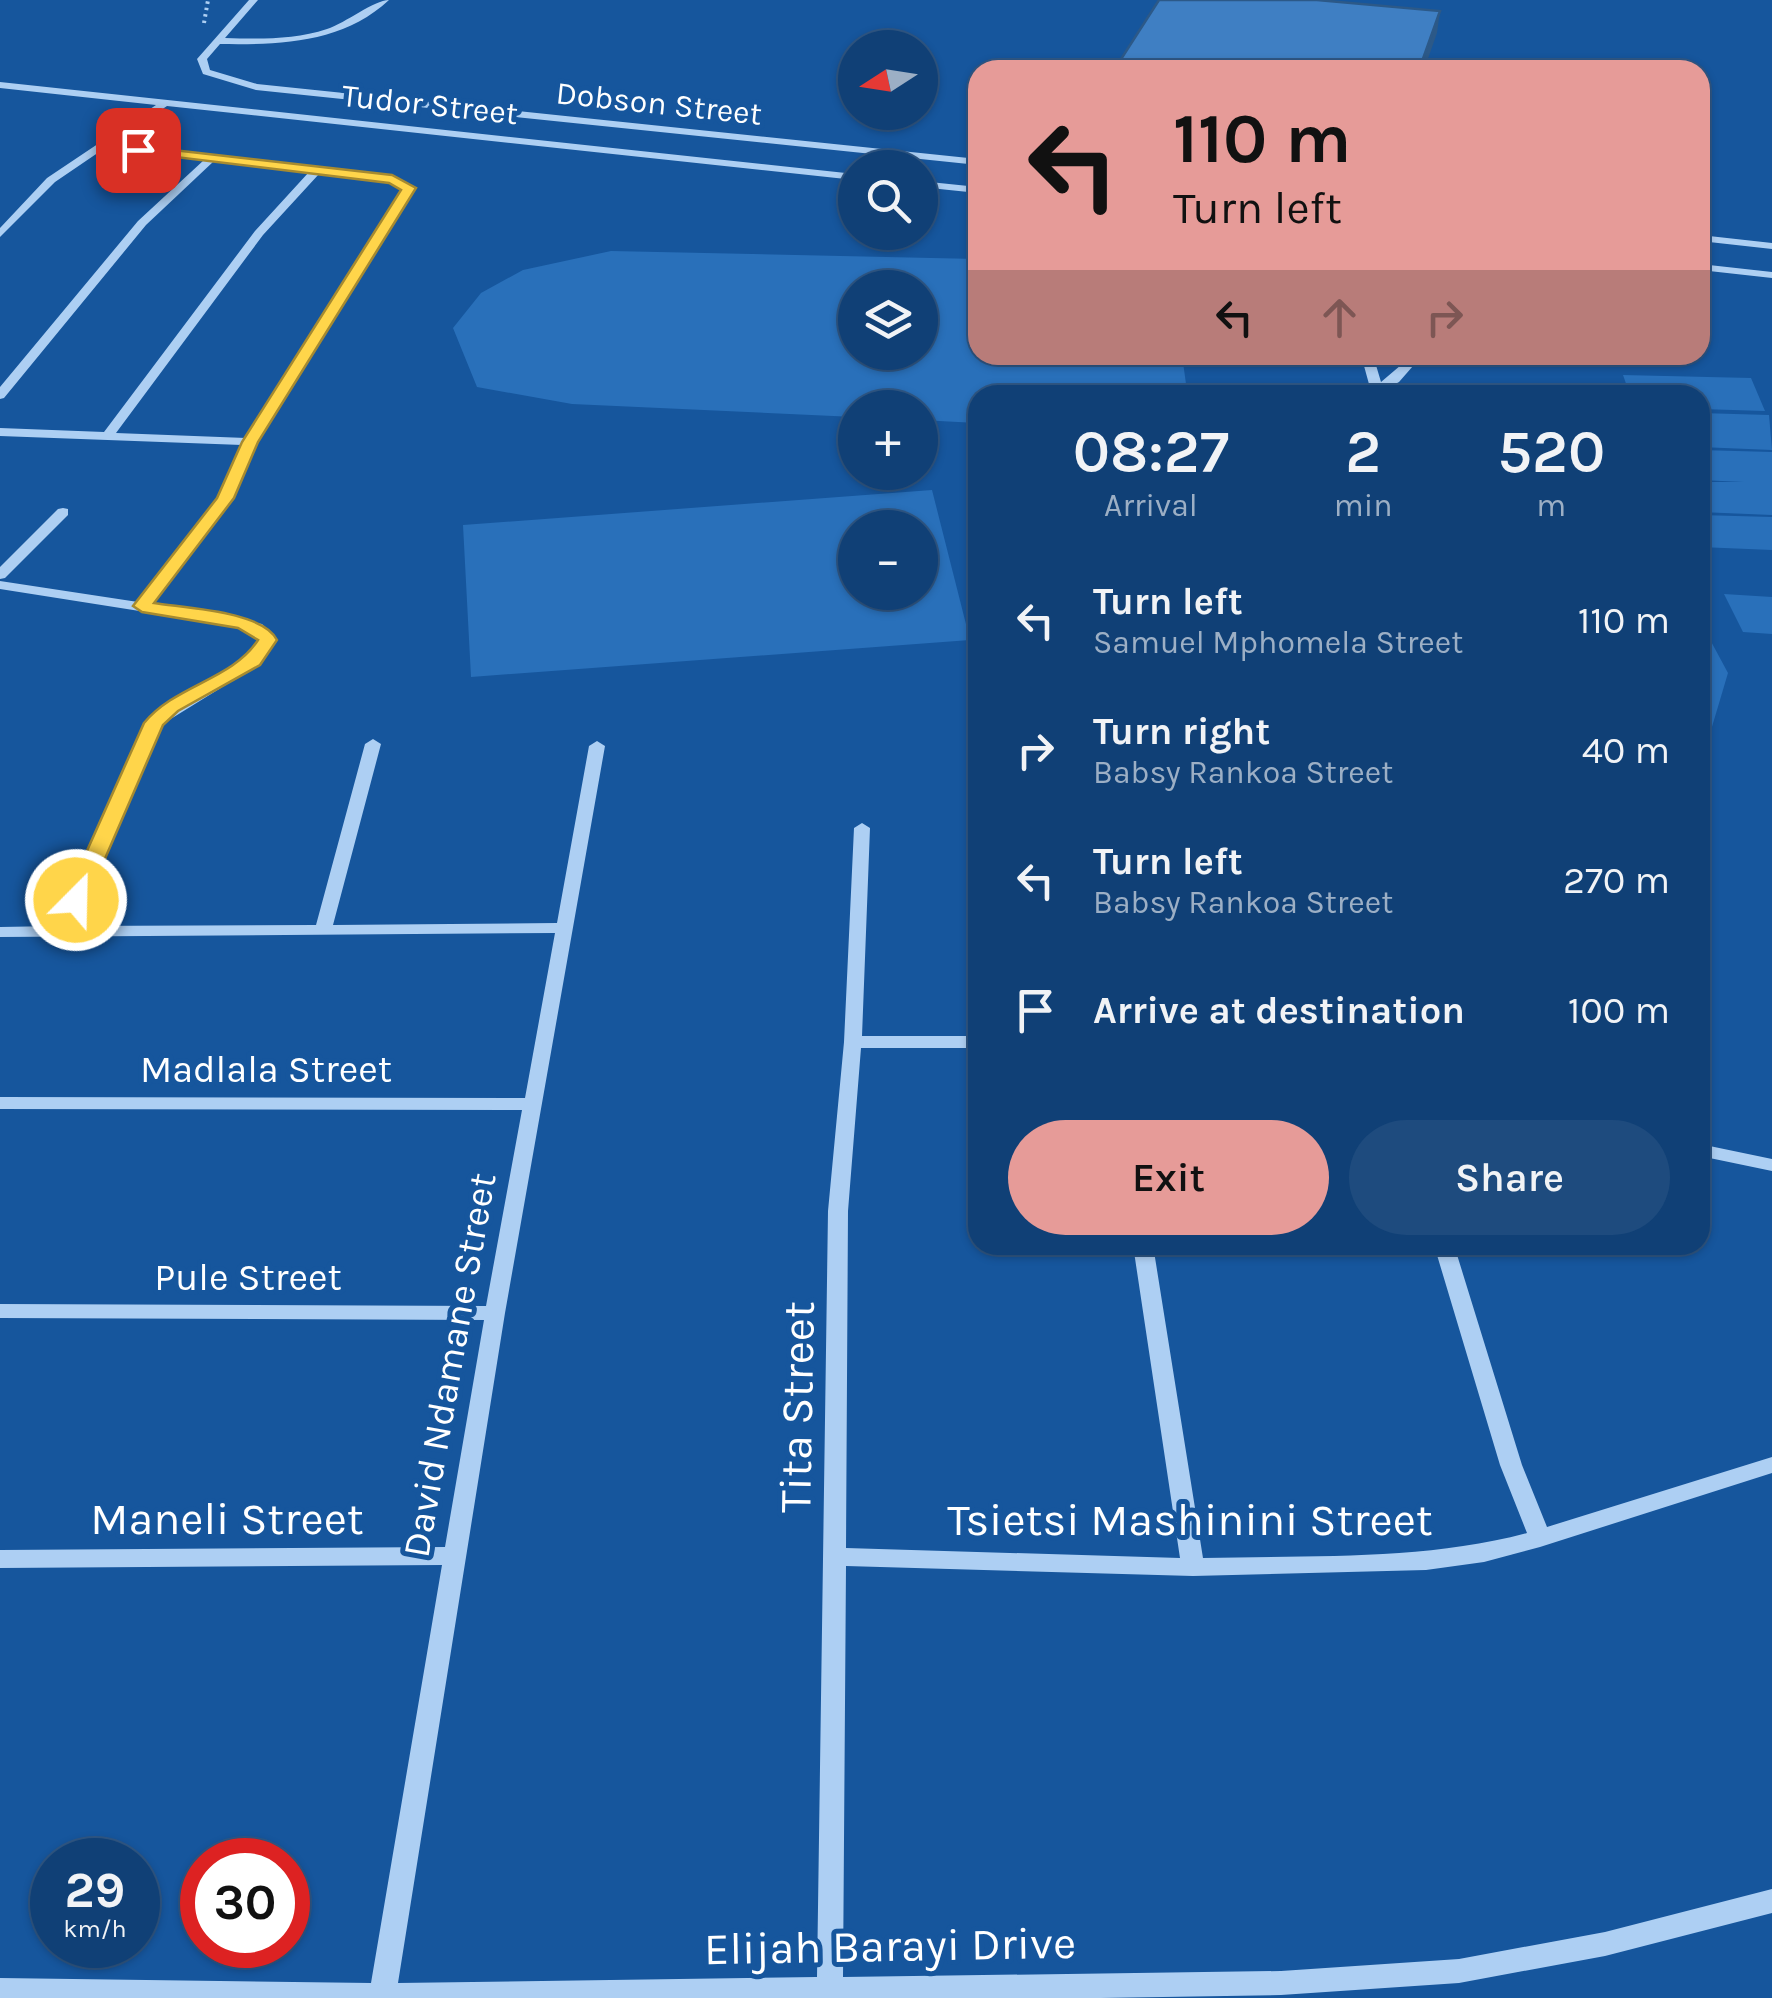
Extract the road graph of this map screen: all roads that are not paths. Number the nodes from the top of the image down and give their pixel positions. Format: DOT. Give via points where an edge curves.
graph roads {
  1 [pos="254,0"];
  2 [pos="385,0"];
  3 [pos="218,41"];
  4 [pos="0,85"];
  5 [pos="164,103"];
  6 [pos="102,145"];
  7 [pos="212,158"];
  8 [pos="968,161"];
  9 [pos="317,170"];
  10 [pos="838,175"];
  11 [pos="938,186"];
  12 [pos="968,189"];
  13 [pos="32,199"];
  14 [pos="0,223"];
  15 [pos="0,234"];
  16 [pos="1710,239"];
  17 [pos="1772,246"];
  18 [pos="1710,269"];
  19 [pos="1772,275"];
  20 [pos="1407,365"];
  21 [pos="1388,385"];
  22 [pos="0,396"];
  23 [pos="0,432"];
  24 [pos="109,434"];
  25 [pos="250,442"];
  26 [pos="62,512"];
  27 [pos="0,576"];
  28 [pos="0,585"];
  29 [pos="142,606"];
  30 [pos="374,744"];
  31 [pos="596,746"];
  32 [pos="862,828"];
  33 [pos="564,928"];
  34 [pos="323,930"];
  35 [pos="0,932"];
  36 [pos="62,932"];
  37 [pos="853,1042"];
  38 [pos="968,1042"];
  39 [pos="0,1103"];
  40 [pos="532,1104"];
  41 [pos="1710,1152"];
  42 [pos="1772,1165"];
  43 [pos="1144,1255"];
  44 [pos="1447,1255"];
  45 [pos="0,1311"];
  46 [pos="496,1313"];
  47 [pos="1772,1465"];
  48 [pos="1540,1538"];
  49 [pos="455,1556"];
  50 [pos="835,1558"];
  51 [pos="0,1560"];
  52 [pos="1194,1568"];
  53 [pos="1772,1901"];
  54 [pos="0,1990"];
  55 [pos="830,1993"];
  56 [pos="382,1997"];
  1 -- 3 [label="street"];
  2 -- 3 [label="street" via="370,14 306,40"];
  3 -- 8 [label="street, Dobson Street" via="202,59 206,72 256,86"];
  4 -- 5 [label="street, Tudor Street"];
  5 -- 6 [label="street"];
  5 -- 10 [label="street, Tudor Street"];
  6 -- 7 [label="street"];
  6 -- 13 [label="street"];
  7 -- 9 [label="street"];
  7 -- 22 [label="street" via="142,223"];
  9 -- 24 [label="street" via="259,233"];
  9 -- 25 [label="street" via="392,179 405,183 408,196"];
  11 -- 12 [label="street"];
  13 -- 14 [label="street"];
  13 -- 15 [label="street"];
  16 -- 17 [label="street"];
  18 -- 19 [label="street"];
  20 -- 21 [label="street"];
  23 -- 24 [label="street"];
  24 -- 25 [label="street"];
  25 -- 29 [label="street" via="213,518"];
  26 -- 27 [label="street"];
  28 -- 29 [label="street"];
  29 -- 36 [label="street" via="256,627 268,640 254,661 154,723"];
  30 -- 34 [label="street"];
  31 -- 33 [label="street, David Ndamane Street"];
  32 -- 37 [label="street, Tita Street"];
  33 -- 34 [label="street"];
  33 -- 40 [label="street, David Ndamane Street"];
  34 -- 36 [label="street"];
  35 -- 36 [label="street"];
  37 -- 38 [label="street"];
  37 -- 50 [label="street, Tita Street" via="838,1211"];
  39 -- 40 [label="street, Madlala Street"];
  40 -- 46 [label="street, David Ndamane Street"];
  41 -- 42 [label="street"];
  43 -- 52 [label="street"];
  44 -- 48 [label="street"];
  45 -- 46 [label="street, Pule Street"];
  46 -- 49 [label="street, David Ndamane Street"];
  47 -- 48 [label="street, Tsietsi Mashinini Street"];
  48 -- 52 [label="street, Tsietsi Mashinini Street" via="1426,1562"];
  49 -- 51 [label="street, Maneli Street"];
  49 -- 56 [label="street, David Ndamane Street"];
  50 -- 52 [label="street, Tsietsi Mashinini Street"];
  50 -- 55 [label="street, Tita Street"];
  53 -- 55 [label="street, Elijah Barayi Drive" via="1605,1944 1459,1971 1281,1983"];
  54 -- 56 [label="street, Elijah Barayi Drive"];
  55 -- 56 [label="street, Elijah Barayi Drive"];
}
